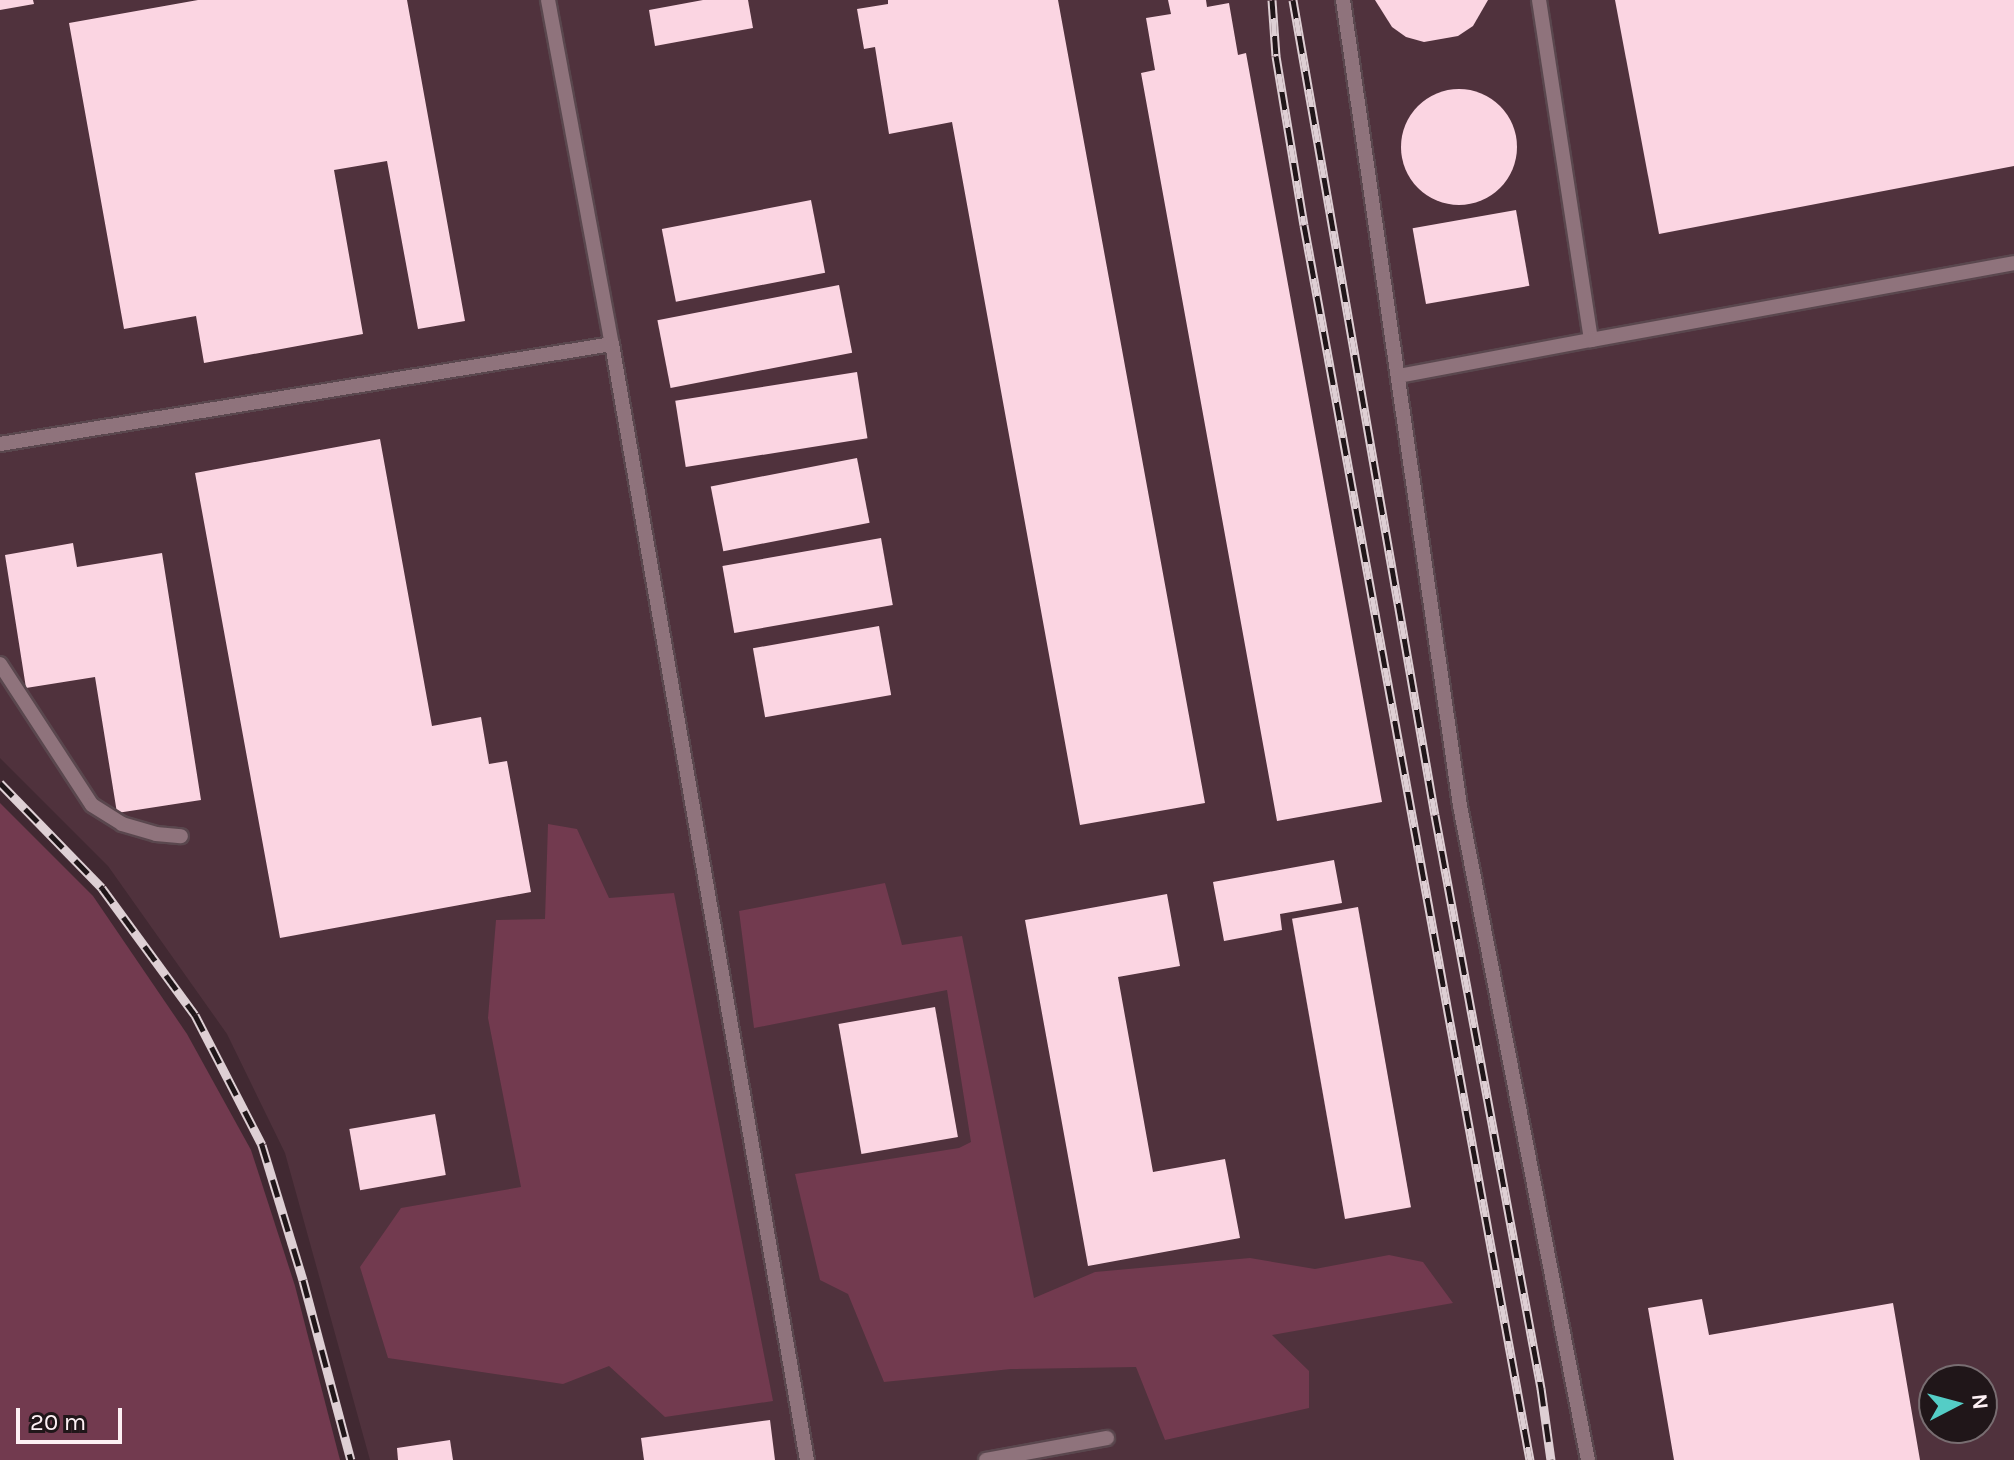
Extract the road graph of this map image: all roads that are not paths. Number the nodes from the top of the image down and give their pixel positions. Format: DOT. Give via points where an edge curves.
graph roads {
  1 [pos="548,0"];
  2 [pos="1343,0"];
  3 [pos="1539,0"];
  4 [pos="2014,263"];
  5 [pos="1591,340"];
  6 [pos="612,344"];
  7 [pos="1398,376"];
  8 [pos="0,444"];
  9 [pos="0,664"];
  10 [pos="181,836"];
  11 [pos="1107,1438"];
  12 [pos="807,1460"];
  13 [pos="986,1460"];
  14 [pos="1588,1460"];
  1 -- 6 [label="lane"];
  2 -- 7 [label="lane"];
  3 -- 5 [label="lane"];
  4 -- 5 [label="lane"];
  5 -- 7 [label="lane"];
  6 -- 8 [label="lane"];
  6 -- 12 [label="lane"];
  7 -- 14 [label="lane" via="1460,806"];
  9 -- 10 [label="lane" via="92,805 122,824"];
  11 -- 13 [label="lane"];
}
